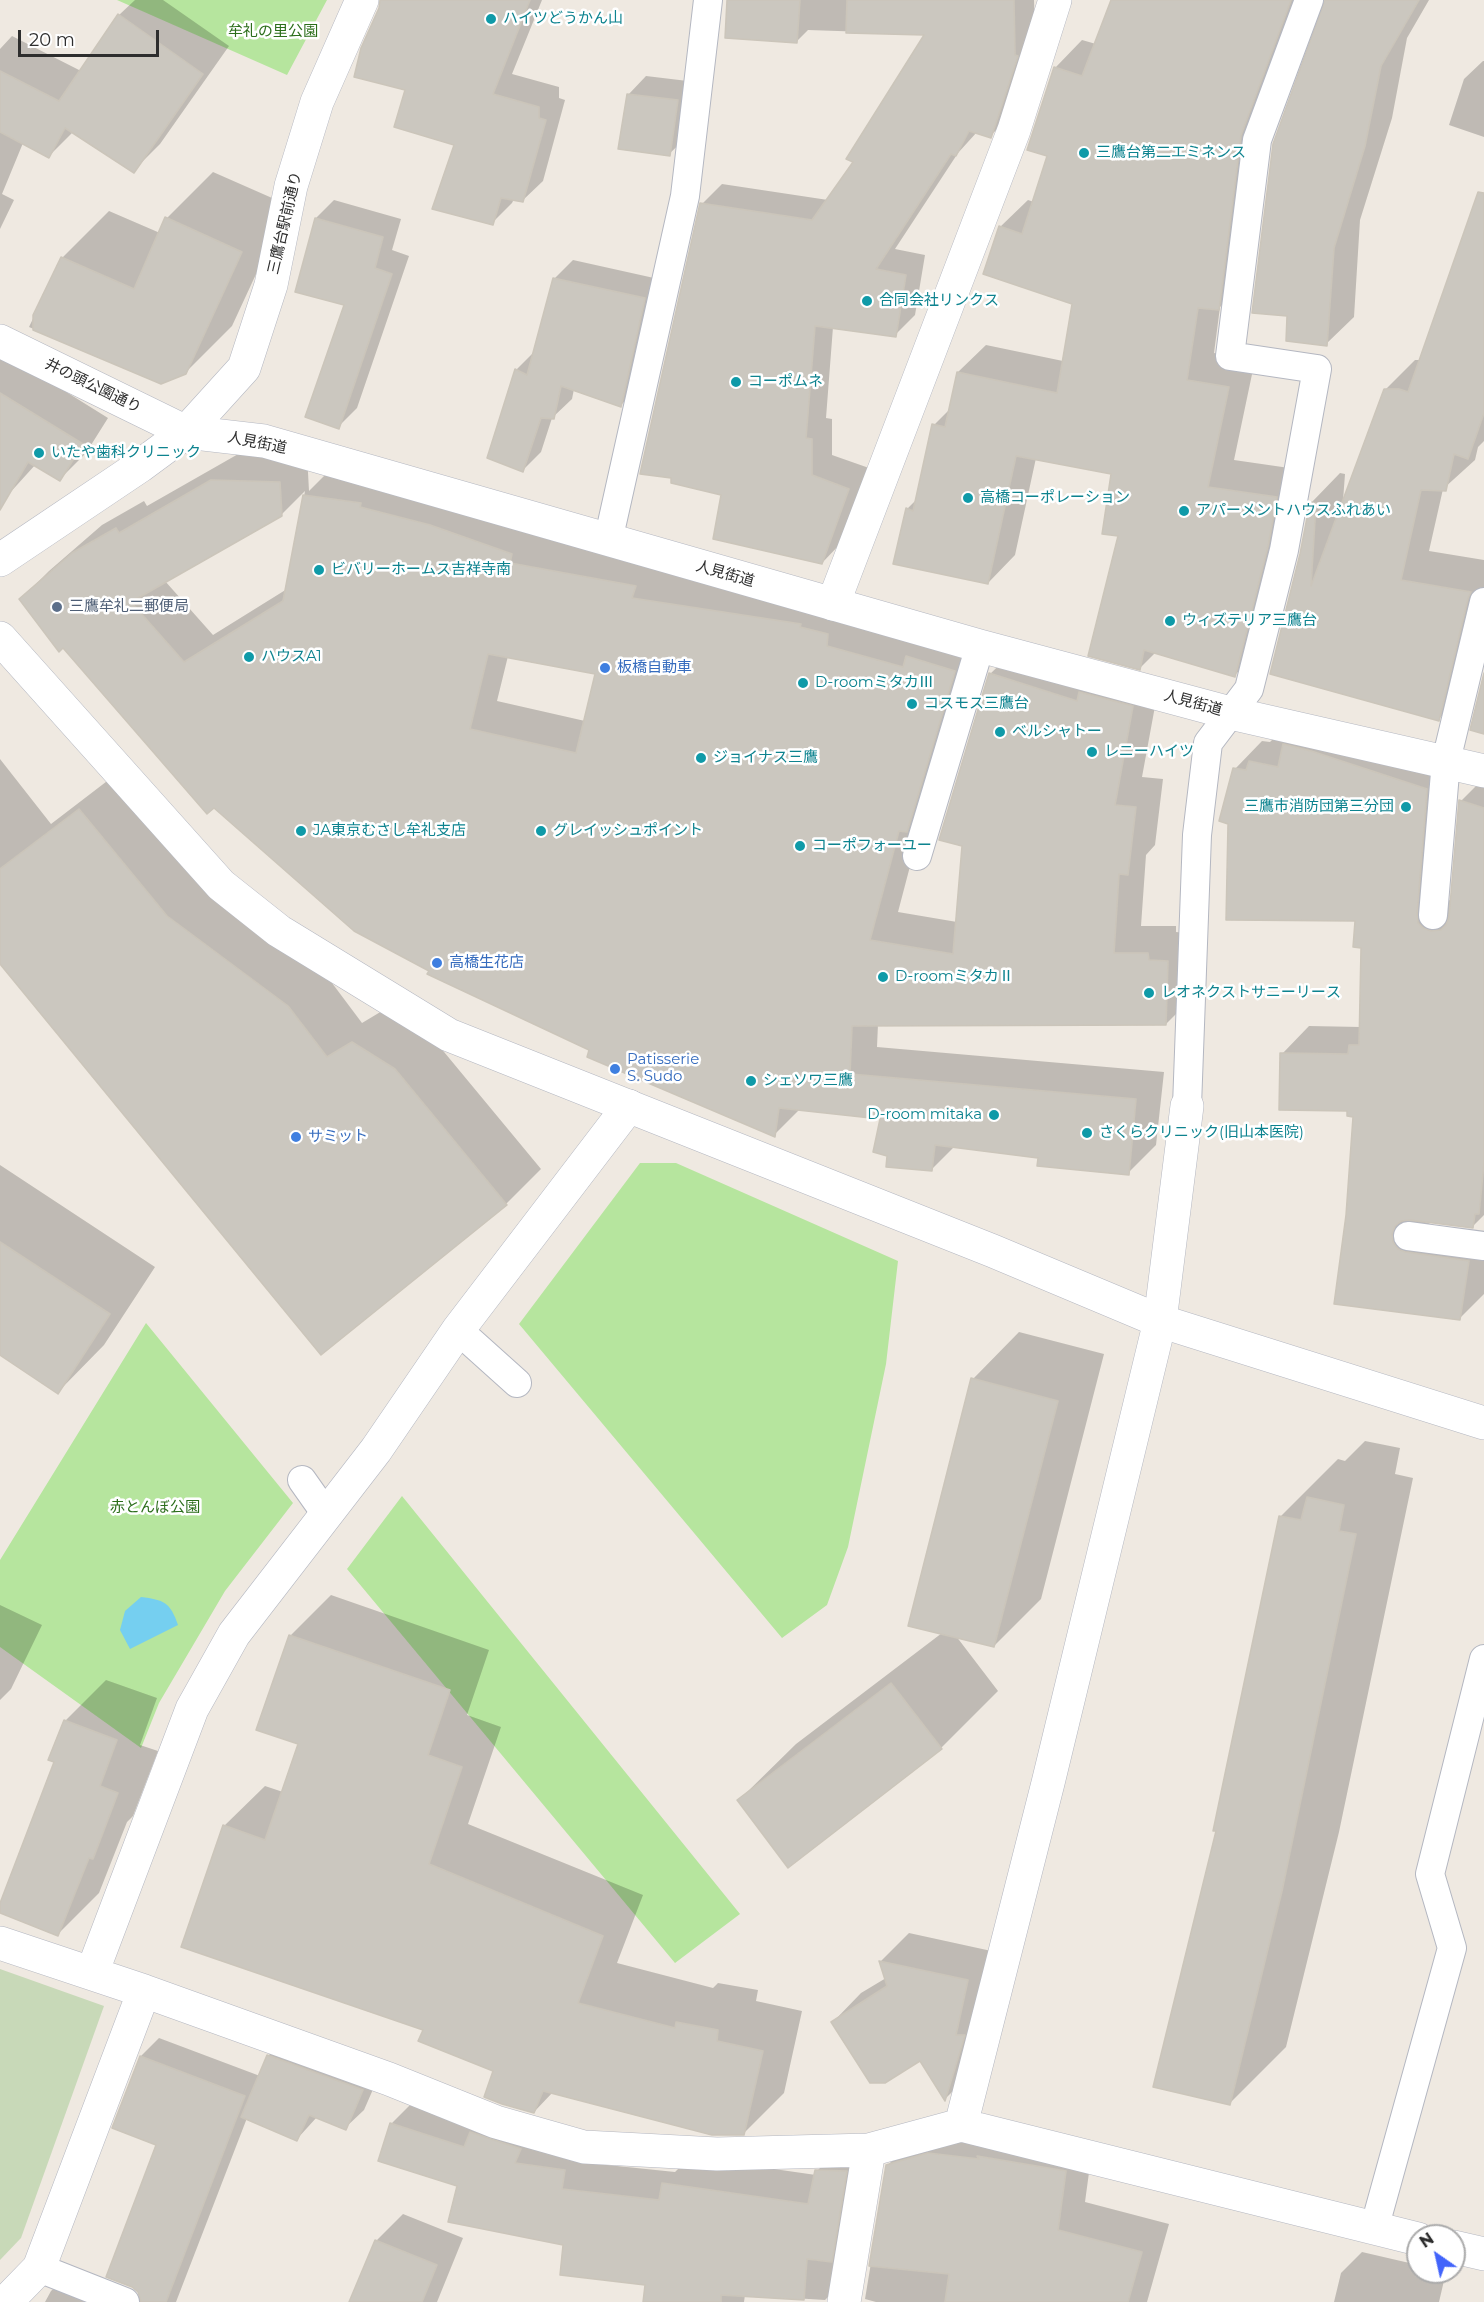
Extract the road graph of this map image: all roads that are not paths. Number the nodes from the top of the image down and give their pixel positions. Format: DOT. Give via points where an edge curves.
graph roads {
  1 [pos="362,0"];
  2 [pos="708,0"];
  3 [pos="1055,0"];
  4 [pos="1309,0"];
  5 [pos="0,341"];
  6 [pos="186,432"];
  7 [pos="608,541"];
  8 [pos="0,560"];
  9 [pos="1484,602"];
  10 [pos="833,604"];
  11 [pos="0,638"];
  12 [pos="980,646"];
  13 [pos="1230,713"];
  14 [pos="1446,761"];
  15 [pos="1484,771"];
  16 [pos="917,856"];
  17 [pos="1433,915"];
  18 [pos="629,1106"];
  19 [pos="1187,1106"];
  20 [pos="1407,1236"];
  21 [pos="1484,1246"];
  22 [pos="1160,1321"];
  23 [pos="458,1330"];
  24 [pos="517,1383"];
  25 [pos="1484,1423"];
  26 [pos="302,1480"];
  27 [pos="326,1514"];
  28 [pos="1484,1659"];
  29 [pos="0,1943"];
  30 [pos="92,1973"];
  31 [pos="144,1991"];
  32 [pos="961,2125"];
  33 [pos="869,2150"];
  34 [pos="1374,2229"];
  35 [pos="1406,2236"];
  36 [pos="1466,2250"];
  37 [pos="1484,2254"];
  38 [pos="39,2268"];
  39 [pos="6,2302"];
  40 [pos="125,2302"];
  41 [pos="844,2302"];
  1 -- 6 [label="street, 三鷹台駅前通り" via="317,102 291,186 271,285 244,368"];
  2 -- 7 [label="lane" via="685,196"];
  3 -- 10 [label="street" via="1014,130"];
  4 -- 13 [label="lane" via="1257,140 1230,356 1317,369 1284,550 1250,689"];
  5 -- 6 [label="street, 井の頭公園通り"];
  6 -- 7 [label="street, 人見街道" via="264,441"];
  6 -- 8 [label="street"];
  7 -- 10 [label="street, 人見街道"];
  9 -- 14 [label="lane"];
  10 -- 12 [label="street, 人見街道"];
  11 -- 18 [label="street" via="221,885 279,930 449,1035"];
  12 -- 13 [label="street, 人見街道"];
  12 -- 16 [label="lane"];
  13 -- 14 [label="street, 人見街道"];
  13 -- 19 [label="lane" via="1208,743 1197,835"];
  14 -- 15 [label="street, 人見街道"];
  14 -- 17 [label="lane"];
  18 -- 22 [label="street"];
  18 -- 23 [label="street"];
  19 -- 22 [label="street"];
  20 -- 21 [label="lane"];
  22 -- 25 [label="street"];
  22 -- 32 [label="street"];
  23 -- 24 [label="lane"];
  23 -- 27 [label="street" via="376,1450"];
  26 -- 27 [label="lane"];
  27 -- 30 [label="street" via="234,1634 192,1709"];
  28 -- 34 [label="lane" via="1430,1874 1452,1948"];
  29 -- 30 [label="street"];
  30 -- 31 [label="street"];
  31 -- 33 [label="street" via="496,2122 584,2147 717,2154"];
  31 -- 38 [label="street"];
  32 -- 33 [label="street"];
  32 -- 34 [label="street"];
  33 -- 41 [label="street"];
  34 -- 35 [label="street"];
  36 -- 37 [label="street"];
  38 -- 39 [label="street"];
  38 -- 40 [label="lane"];
}
